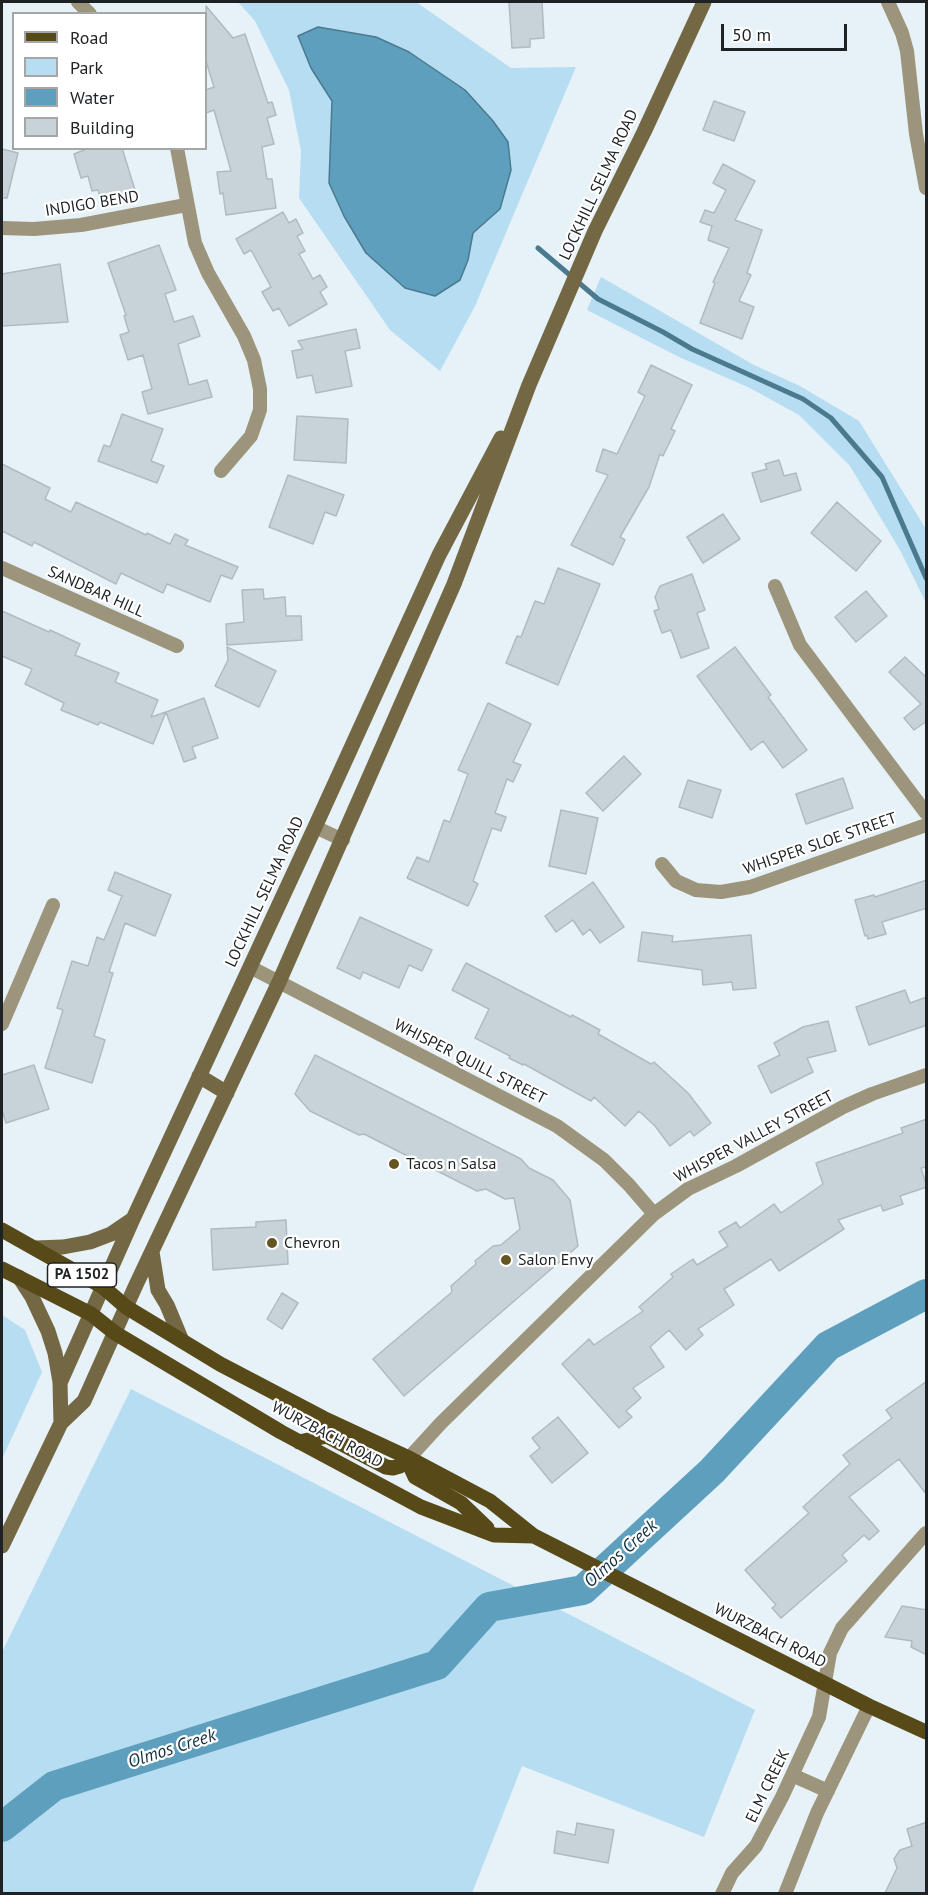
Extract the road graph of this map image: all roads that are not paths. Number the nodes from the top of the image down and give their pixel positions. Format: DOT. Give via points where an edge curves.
graph roads {
  1 [pos="704,2"];
  2 [pos="888,2"];
  3 [pos="177,150"];
  4 [pos="927,188"];
  5 [pos="186,205"];
  6 [pos="2,228"];
  7 [pos="529,385"];
  8 [pos="221,471"];
  9 [pos="2,568"];
  10 [pos="775,586"];
  11 [pos="177,646"];
  12 [pos="927,813"];
  13 [pos="927,825"];
  14 [pos="315,827"];
  15 [pos="343,840"];
  16 [pos="662,864"];
  17 [pos="53,905"];
  18 [pos="250,968"];
  19 [pos="279,982"];
  20 [pos="2,1024"];
  21 [pos="927,1075"];
  22 [pos="199,1076"];
  23 [pos="226,1093"];
  24 [pos="654,1215"];
  25 [pos="133,1219"];
  26 [pos="2,1230"];
  27 [pos="35,1248"];
  28 [pos="152,1250"];
  29 [pos="2,1269"];
  30 [pos="19,1277"];
  31 [pos="103,1287"];
  32 [pos="126,1307"];
  33 [pos="91,1314"];
  34 [pos="115,1333"];
  35 [pos="182,1341"];
  36 [pos="60,1383"];
  37 [pos="61,1423"];
  38 [pos="299,1442"];
  39 [pos="409,1458"];
  40 [pos="494,1535"];
  41 [pos="534,1536"];
  42 [pos="924,1540"];
  43 [pos="2,1546"];
  44 [pos="824,1683"];
  45 [pos="869,1706"];
  46 [pos="927,1732"];
  47 [pos="792,1775"];
  48 [pos="828,1791"];
  49 [pos="722,1893"];
  50 [pos="785,1893"];
  1 -- 7 [label="main road, LOCKHILL SELMA ROAD" via="595,231"];
  2 -- 4 [label="street" via="907,51 916,134"];
  3 -- 5 [label="street"];
  5 -- 6 [label="street, INDIGO BEND" via="81,225"];
  5 -- 8 [label="street" via="195,243 244,336 260,389 260,410 250,436"];
  7 -- 14 [label="main road, LOCKHILL SELMA ROAD" via="438,555"];
  7 -- 15 [label="main road, LOCKHILL SELMA ROAD" via="454,584"];
  9 -- 11 [label="street, SANDBAR HILL"];
  10 -- 12 [label="street" via="800,645"];
  13 -- 16 [label="street, WHISPER SLOE STREET" via="750,887 721,892 696,890 676,881"];
  14 -- 15 [label="street"];
  14 -- 18 [label="main road, LOCKHILL SELMA ROAD"];
  15 -- 19 [label="main road, LOCKHILL SELMA ROAD"];
  17 -- 20 [label="street"];
  18 -- 19 [label="street, WHISPER QUILL STREET"];
  18 -- 22 [label="main road, LOCKHILL SELMA ROAD"];
  19 -- 23 [label="main road, LOCKHILL SELMA ROAD"];
  19 -- 24 [label="street, WHISPER QUILL STREET" via="557,1126 604,1160"];
  21 -- 24 [label="street, WHISPER VALLEY STREET" via="843,1107 688,1189"];
  22 -- 23 [label="main road"];
  22 -- 25 [label="main road, LOCKHILL SELMA ROAD"];
  23 -- 28 [label="main road, LOCKHILL SELMA ROAD"];
  24 -- 39 [label="street, WHISPER VALLEY STREET"];
  25 -- 27 [label="main road" via="90,1242"];
  25 -- 31 [label="main road, LOCKHILL SELMA ROAD"];
  26 -- 27 [label="main road, PA 1502"];
  27 -- 31 [label="main road, PA 1502"];
  28 -- 32 [label="main road, LOCKHILL SELMA ROAD"];
  28 -- 35 [label="main road" via="158,1290"];
  29 -- 30 [label="main road, PA 1502"];
  30 -- 33 [label="main road, PA 1502"];
  30 -- 36 [label="main road" via="48,1331"];
  31 -- 32 [label="main road, PA 1502"];
  31 -- 33 [label="main road, LOCKHILL SELMA ROAD"];
  32 -- 34 [label="main road, LOCKHILL SELMA ROAD"];
  32 -- 35 [label="main road, WURZBACH ROAD"];
  33 -- 34 [label="main road, PA 1502"];
  33 -- 36 [label="main road, LOCKHILL SELMA ROAD"];
  34 -- 37 [label="main road, LOCKHILL SELMA ROAD" via="84,1401"];
  34 -- 38 [label="main road, WURZBACH ROAD"];
  35 -- 39 [label="main road, WURZBACH ROAD" via="314,1413"];
  36 -- 37 [label="main road, LOCKHILL SELMA ROAD"];
  37 -- 43 [label="main road, LOCKHILL SELMA ROAD"];
  38 -- 39 [label="main road" via="327,1436 386,1467 400,1466"];
  38 -- 40 [label="main road, WURZBACH ROAD" via="422,1507"];
  39 -- 40 [label="main road" via="415,1477 461,1503"];
  39 -- 41 [label="main road, WURZBACH ROAD" via="490,1501"];
  40 -- 41 [label="main road, WURZBACH ROAD"];
  41 -- 44 [label="main road, WURZBACH ROAD"];
  42 -- 44 [label="street, ELM CREEK" via="842,1628 830,1653"];
  44 -- 45 [label="main road, WURZBACH ROAD"];
  44 -- 47 [label="street, ELM CREEK" via="819,1717"];
  45 -- 46 [label="main road, WURZBACH ROAD"];
  45 -- 48 [label="street"];
  47 -- 48 [label="street"];
  47 -- 49 [label="street, ELM CREEK" via="756,1846 732,1873"];
  48 -- 50 [label="street"];
}
